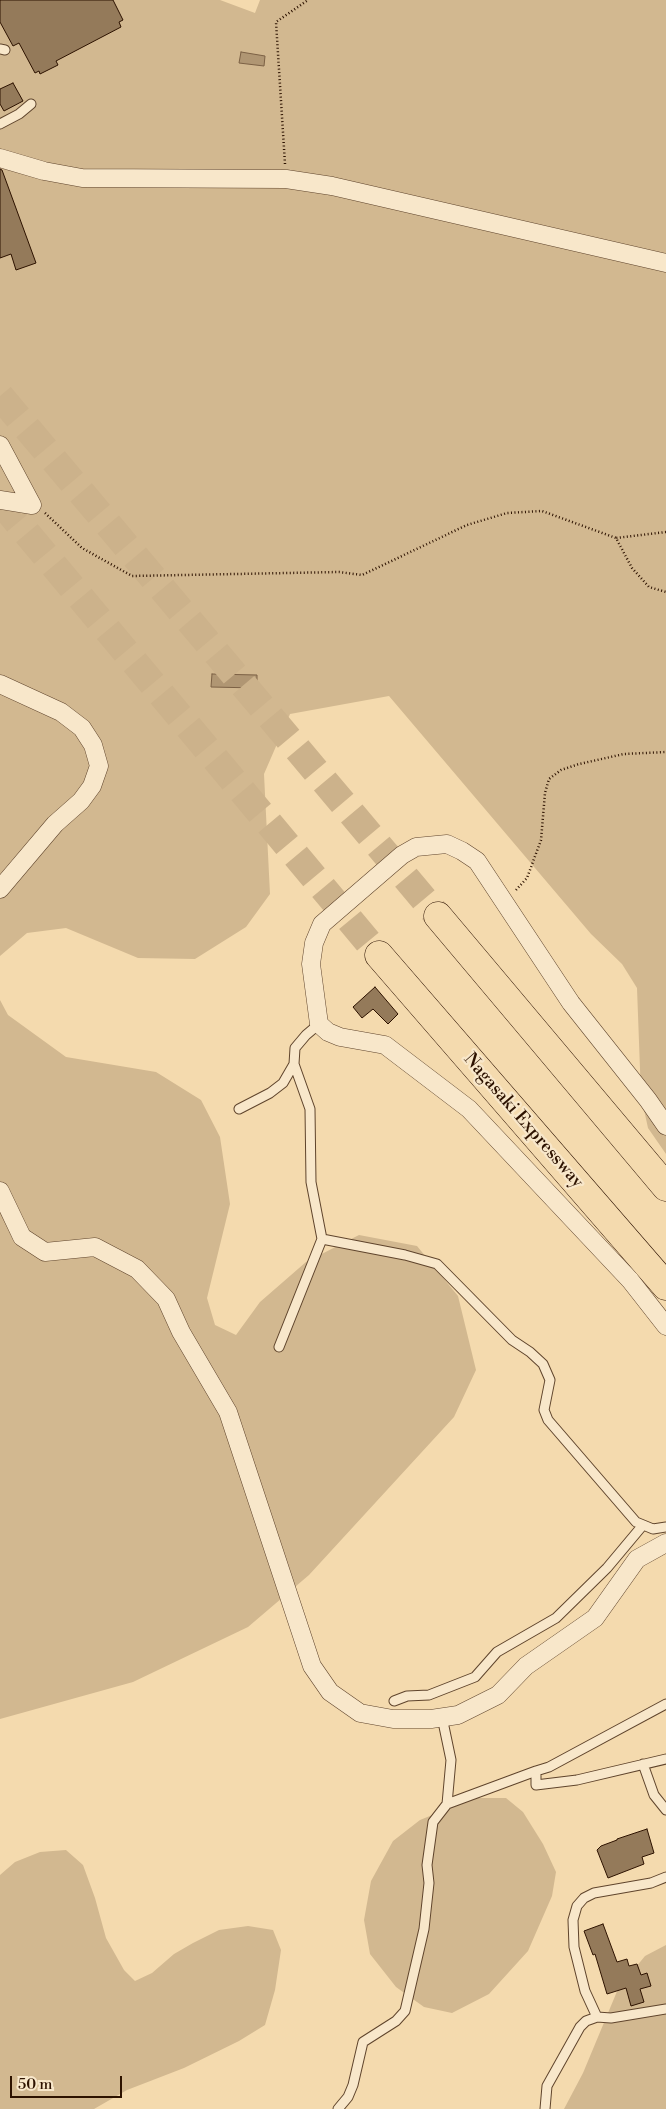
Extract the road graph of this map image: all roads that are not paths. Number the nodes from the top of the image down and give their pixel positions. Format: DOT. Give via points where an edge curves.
graph roads {
  1 [pos="31,104"];
  2 [pos="0,124"];
  3 [pos="0,158"];
  4 [pos="666,263"];
  5 [pos="0,446"];
  6 [pos="0,500"];
  7 [pos="0,684"];
  8 [pos="0,889"];
  9 [pos="438,916"];
  10 [pos="379,955"];
  11 [pos="319,1024"];
  12 [pos="294,1064"];
  13 [pos="239,1109"];
  14 [pos="666,1126"];
  15 [pos="666,1187"];
  16 [pos="0,1191"];
  17 [pos="322,1239"];
  18 [pos="666,1286"];
  19 [pos="666,1326"];
  20 [pos="279,1347"];
  21 [pos="643,1525"];
  22 [pos="666,1527"];
  23 [pos="666,1542"];
  24 [pos="394,1701"];
  25 [pos="666,1704"];
  26 [pos="442,1717"];
  27 [pos="666,1759"];
  28 [pos="643,1764"];
  29 [pos="536,1772"];
  30 [pos="447,1804"];
  31 [pos="666,1810"];
  32 [pos="666,1877"];
  33 [pos="666,2009"];
  34 [pos="597,2018"];
  35 [pos="338,2109"];
  36 [pos="545,2109"];
  1 -- 2 [label="lane"];
  3 -- 4 [label="street" via="82,178 286,179 332,186"];
  5 -- 6 [label="street" via="32,505"];
  7 -- 8 [label="street" via="61,712 82,728 93,745 99,766 92,786 81,801 55,824"];
  9 -- 15 [label="highway"];
  10 -- 18 [label="highway, Nagasaki Expressway"];
  11 -- 12 [label="lane" via="295,1048"];
  11 -- 14 [label="street" via="311,964 314,943 322,924 416,847 447,844 477,861 571,1002"];
  11 -- 19 [label="street" via="340,1037 385,1045 469,1109 630,1280"];
  12 -- 13 [label="lane" via="283,1083"];
  12 -- 17 [label="lane" via="310,1109 311,1182"];
  16 -- 26 [label="street" via="22,1237 45,1252 95,1247 137,1269 166,1299 181,1332 228,1412 312,1666 330,1692 360,1713 393,1719"];
  17 -- 20 [label="lane"];
  17 -- 21 [label="lane" via="437,1264 512,1340 543,1364 550,1380 544,1410 548,1420 636,1522"];
  21 -- 22 [label="lane" via="653,1529"];
  21 -- 24 [label="lane" via="607,1568 556,1618 498,1652 475,1677 429,1695 407,1696"];
  23 -- 26 [label="street" via="638,1559 595,1618 526,1666 498,1695 458,1715"];
  25 -- 29 [label="lane"];
  26 -- 30 [label="lane" via="451,1760"];
  27 -- 28 [label="lane"];
  28 -- 29 [label="lane" via="576,1780 536,1785"];
  28 -- 31 [label="lane" via="654,1796"];
  29 -- 30 [label="lane"];
  30 -- 35 [label="lane" via="433,1822 424,1929 405,2012 363,2042 353,2085"];
  32 -- 34 [label="lane" via="651,1883 594,1893 577,1906 573,1920 574,1947 585,1991"];
  33 -- 34 [label="lane"];
  34 -- 36 [label="lane" via="580,2027 547,2086"];
}
